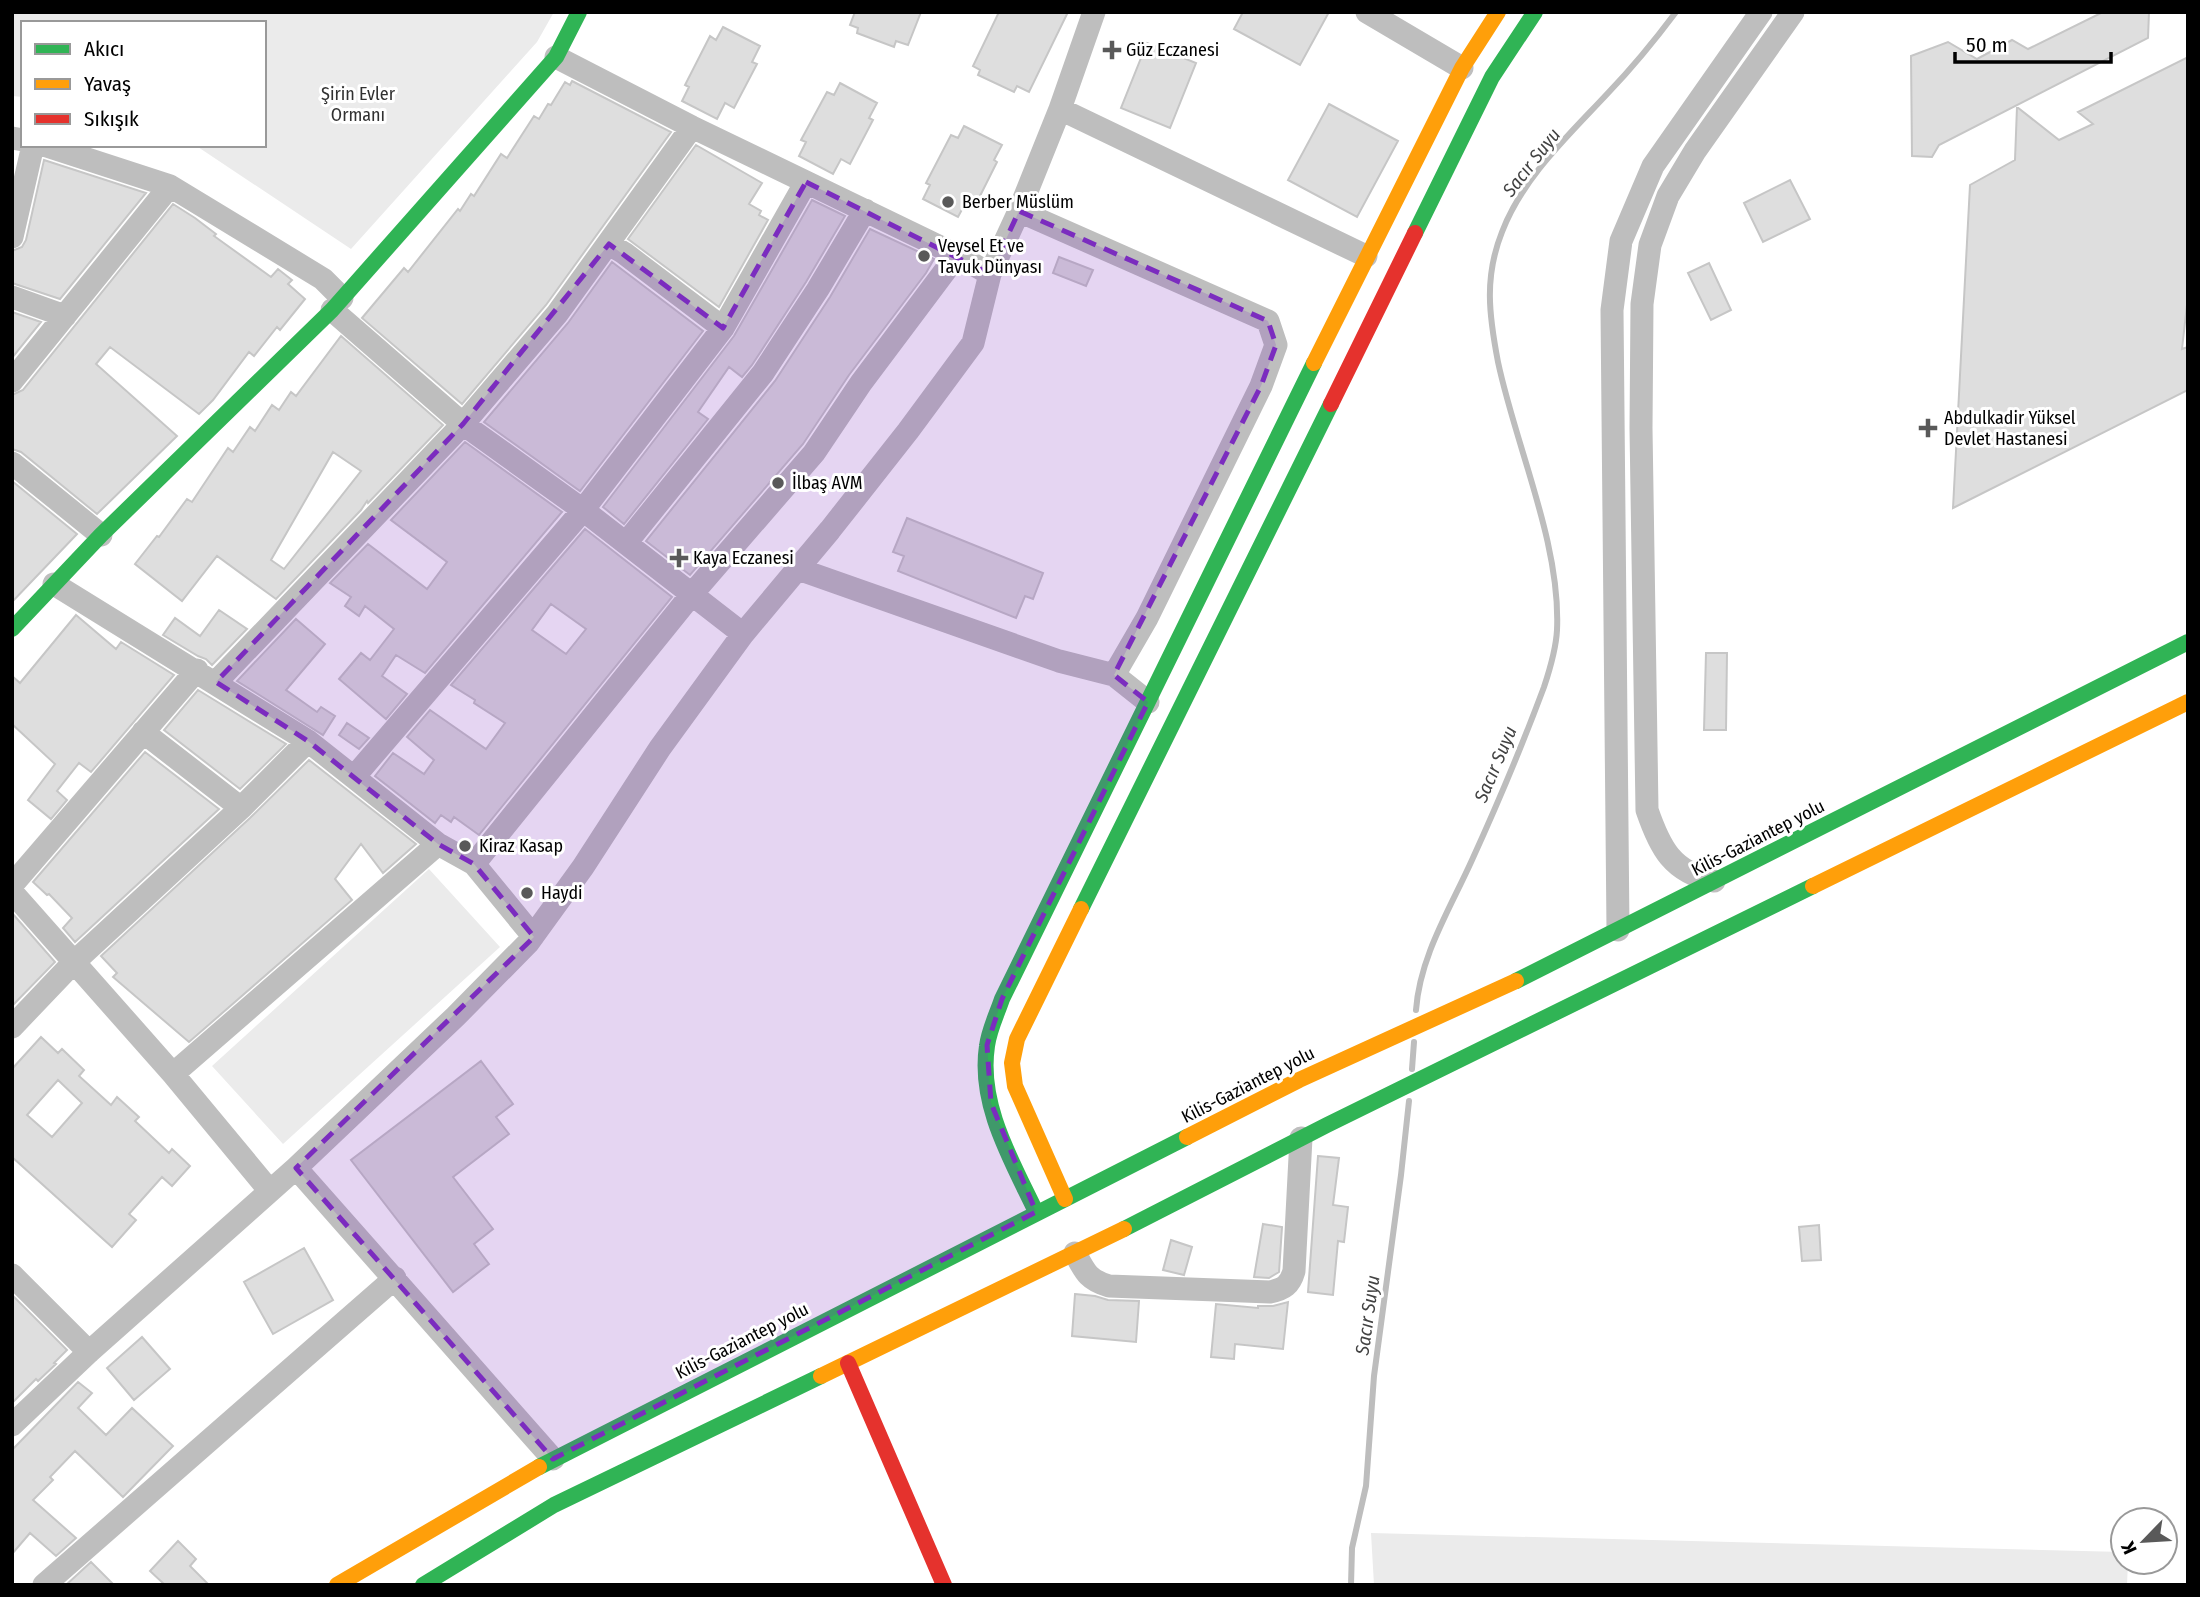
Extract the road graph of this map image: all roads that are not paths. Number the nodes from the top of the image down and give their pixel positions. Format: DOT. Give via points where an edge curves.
graph roads {
  1 [pos="579,12"];
  2 [pos="1094,12"];
  3 [pos="1367,12"];
  4 [pos="1499,12"];
  5 [pos="1535,12"];
  6 [pos="1761,12"];
  7 [pos="1793,12"];
  8 [pos="555,57"];
  9 [pos="1462,68"];
  10 [pos="1060,108"];
  11 [pos="692,127"];
  12 [pos="33,147"];
  13 [pos="50,147"];
  14 [pos="806,182"];
  15 [pos="170,186"];
  16 [pos="865,210"];
  17 [pos="1019,211"];
  18 [pos="12,237"];
  19 [pos="609,244"];
  20 [pos="957,255"];
  21 [pos="1366,256"];
  22 [pos="990,274"];
  23 [pos="1614,295"];
  24 [pos="12,297"];
  25 [pos="337,304"];
  26 [pos="65,316"];
  27 [pos="1642,316"];
  28 [pos="723,328"];
  29 [pos="1613,345"];
  30 [pos="12,381"];
  31 [pos="463,424"];
  32 [pos="12,463"];
  33 [pos="583,510"];
  34 [pos="101,535"];
  35 [pos="626,543"];
  36 [pos="798,569"];
  37 [pos="54,584"];
  38 [pos="692,594"];
  39 [pos="12,629"];
  40 [pos="743,634"];
  41 [pos="2188,642"];
  42 [pos="1114,675"];
  43 [pos="206,676"];
  44 [pos="1147,702"];
  45 [pos="2188,702"];
  46 [pos="143,732"];
  47 [pos="308,741"];
  48 [pos="354,777"];
  49 [pos="242,808"];
  50 [pos="438,844"];
  51 [pos="474,864"];
  52 [pos="1714,881"];
  53 [pos="12,885"];
  54 [pos="12,892"];
  55 [pos="1618,930"];
  56 [pos="533,936"];
  57 [pos="73,963"];
  58 [pos="12,1027"];
  59 [pos="173,1074"];
  60 [pos="1301,1138"];
  61 [pos="296,1168"];
  62 [pos="270,1191"];
  63 [pos="1065,1199"];
  64 [pos="1036,1212"];
  65 [pos="1075,1253"];
  66 [pos="12,1275"];
  67 [pos="395,1278"];
  68 [pos="89,1352"];
  69 [pos="848,1363"];
  70 [pos="12,1425"];
  71 [pos="553,1459"];
  72 [pos="44,1585"];
  73 [pos="337,1585"];
  74 [pos="423,1585"];
  75 [pos="944,1585"];
  1 -- 8 [label="main road"];
  2 -- 10 [label="street"];
  3 -- 9 [label="street"];
  4 -- 9 [label="main road"];
  5 -- 63 [label="main road" via="1492,76 1017,1039 1012,1063 1015,1086"];
  6 -- 23 [label="street" via="1653,166 1621,241"];
  7 -- 27 [label="street" via="1668,196 1650,245"];
  8 -- 11 [label="street"];
  8 -- 25 [label="main road"];
  9 -- 21 [label="main road"];
  10 -- 17 [label="street"];
  10 -- 21 [label="street"];
  11 -- 14 [label="street"];
  11 -- 19 [label="street"];
  12 -- 18 [label="street"];
  13 -- 15 [label="street"];
  14 -- 16 [label="street"];
  14 -- 28 [label="street"];
  15 -- 25 [label="street" via="323,279"];
  15 -- 26 [label="street"];
  16 -- 20 [label="street"];
  16 -- 35 [label="street" via="763,373"];
  17 -- 22 [label="street"];
  17 -- 42 [label="street" via="1268,321 1276,345 1255,398 1147,618"];
  19 -- 28 [label="street"];
  19 -- 31 [label="street" via="557,314"];
  20 -- 22 [label="street"];
  20 -- 38 [label="street" via="814,453"];
  21 -- 44 [label="main road"];
  22 -- 36 [label="street" via="973,343"];
  23 -- 27 [label="street"];
  23 -- 29 [label="street"];
  24 -- 26 [label="street"];
  25 -- 31 [label="street"];
  25 -- 34 [label="main road"];
  26 -- 30 [label="street"];
  27 -- 29 [label="street"];
  27 -- 52 [label="street" via="1647,810 1657,839 1673,861 1694,877"];
  28 -- 33 [label="street"];
  29 -- 55 [label="street"];
  31 -- 33 [label="street"];
  31 -- 43 [label="street"];
  32 -- 34 [label="street"];
  33 -- 35 [label="street"];
  33 -- 48 [label="street"];
  34 -- 37 [label="main road"];
  35 -- 38 [label="street"];
  36 -- 40 [label="street"];
  36 -- 42 [label="street" via="1059,661"];
  37 -- 39 [label="main road"];
  37 -- 43 [label="street"];
  38 -- 40 [label="street"];
  38 -- 51 [label="street"];
  40 -- 56 [label="street"];
  41 -- 52 [label="main road, Kilis-Gaziantep yolu"];
  42 -- 44 [label="street"];
  43 -- 46 [label="street"];
  43 -- 47 [label="street"];
  44 -- 64 [label="main road" via="1002,999 987,1045 991,1103"];
  45 -- 60 [label="main road"];
  46 -- 49 [label="street"];
  46 -- 53 [label="street"];
  47 -- 48 [label="street"];
  47 -- 49 [label="street"];
  48 -- 50 [label="street"];
  49 -- 57 [label="street"];
  50 -- 51 [label="street"];
  50 -- 59 [label="street"];
  51 -- 56 [label="street"];
  52 -- 55 [label="main road, Kilis-Gaziantep yolu"];
  54 -- 57 [label="street"];
  55 -- 63 [label="main road, Kilis-Gaziantep yolu" via="1299,1080"];
  56 -- 61 [label="street"];
  57 -- 58 [label="street"];
  57 -- 59 [label="street"];
  59 -- 62 [label="street"];
  60 -- 65 [label="main road"];
  60 -- 65 [label="street" via="1294,1271 1283,1289 1270,1293 1109,1286 1088,1276"];
  61 -- 62 [label="street"];
  61 -- 67 [label="street"];
  62 -- 68 [label="street"];
  63 -- 64 [label="main road, Kilis-Gaziantep yolu"];
  64 -- 71 [label="main road, Kilis-Gaziantep yolu"];
  65 -- 69 [label="main road"];
  66 -- 68 [label="street"];
  67 -- 71 [label="street"];
  67 -- 72 [label="street"];
  68 -- 70 [label="street"];
  69 -- 74 [label="main road" via="554,1505"];
  69 -- 75 [label="main road"];
  71 -- 73 [label="main road, Kilis-Gaziantep yolu"];
}
